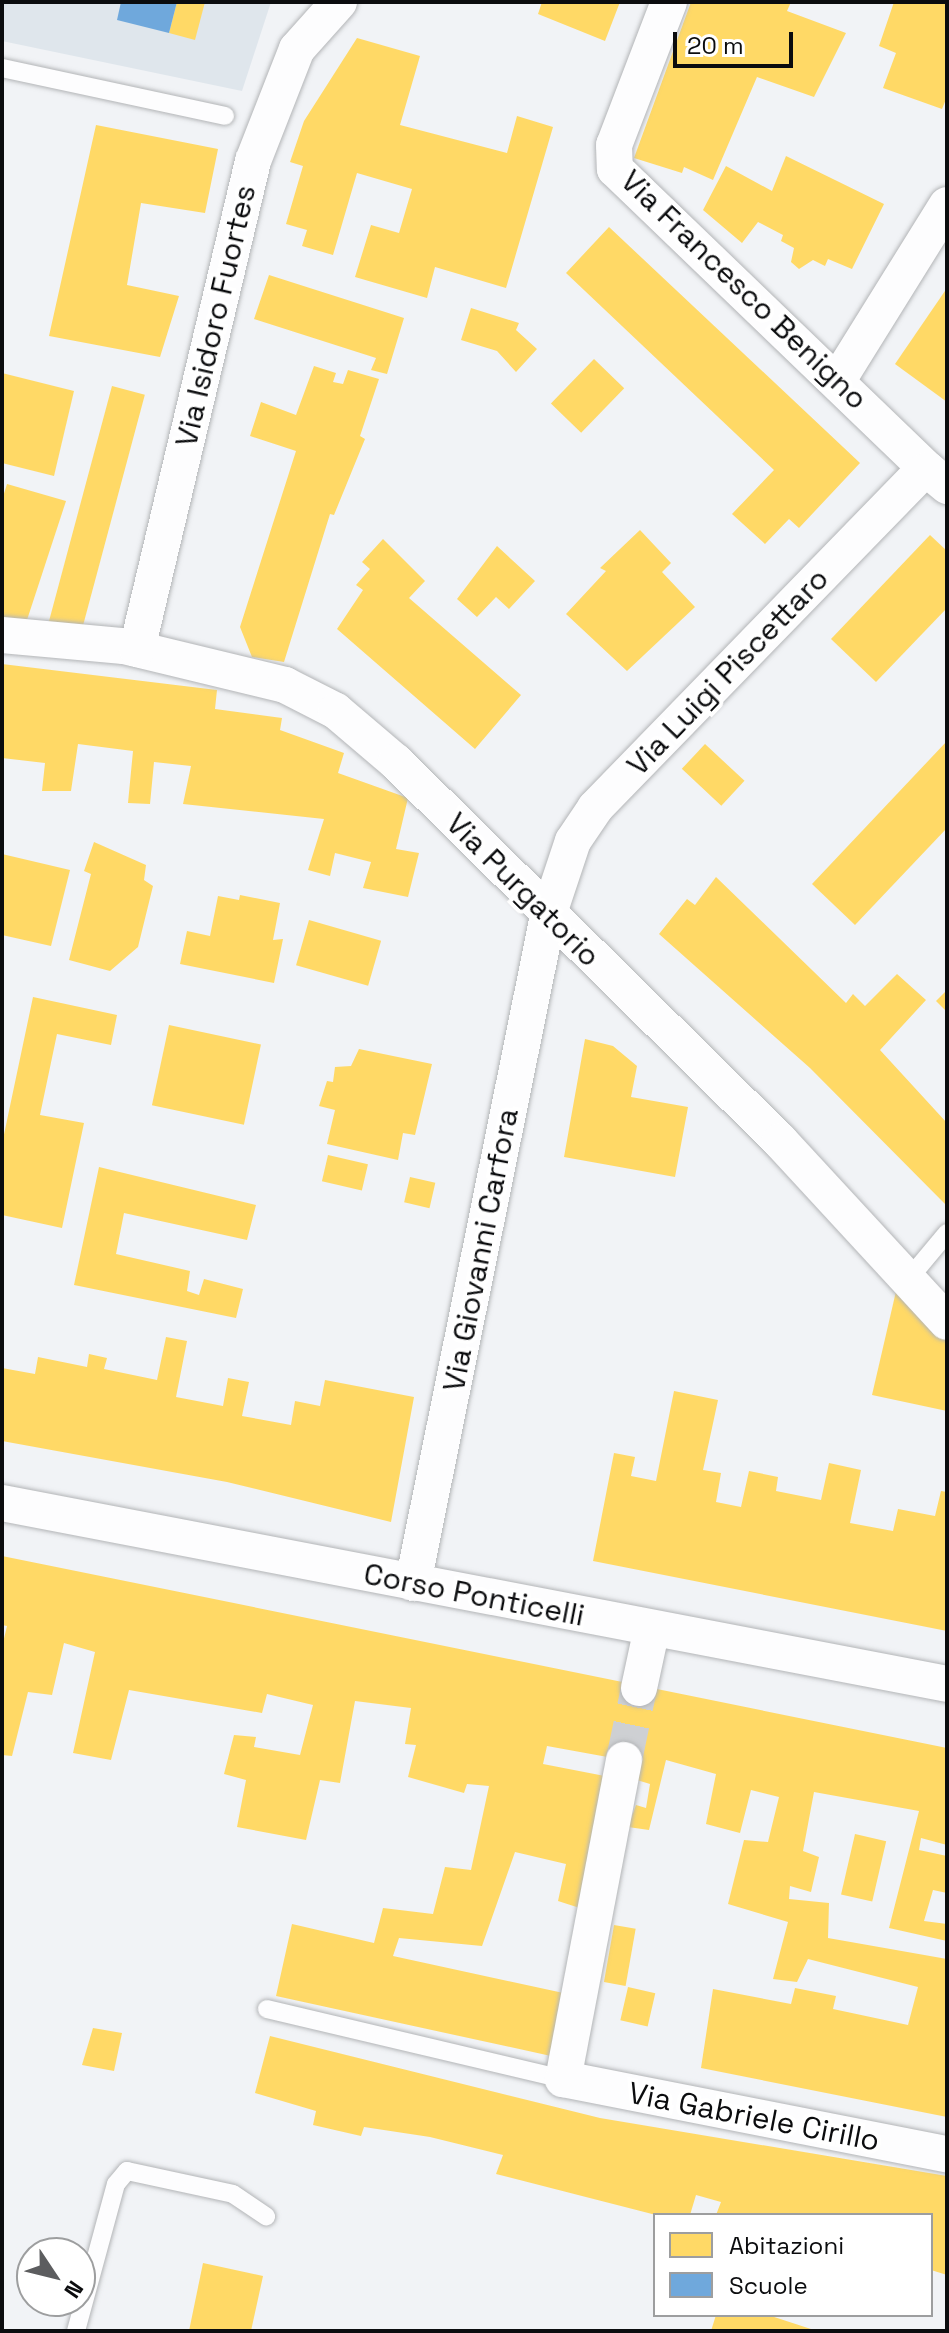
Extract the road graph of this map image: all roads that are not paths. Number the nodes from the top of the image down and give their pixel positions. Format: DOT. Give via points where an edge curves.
graph roads {
  1 [pos="339,2"];
  2 [pos="669,2"];
  3 [pos="2,68"];
  4 [pos="225,116"];
  5 [pos="947,205"];
  6 [pos="838,380"];
  7 [pos="938,478"];
  8 [pos="2,635"];
  9 [pos="137,649"];
  10 [pos="548,916"];
  11 [pos="947,1233"];
  12 [pos="906,1282"];
  13 [pos="947,1322"];
  14 [pos="2,1503"];
  15 [pos="413,1583"];
  16 [pos="652,1628"];
  17 [pos="947,1684"];
  18 [pos="639,1688"];
  19 [pos="624,1760"];
  20 [pos="267,2009"];
  21 [pos="563,2079"];
  22 [pos="947,2154"];
  23 [pos="266,2216"];
  24 [pos="76,2331"];
  1 -- 9 [label="street, Via Isidoro Fuortes" via="297,49 253,161"];
  2 -- 6 [label="street, Via Francesco Benigno" via="614,145 615,169"];
  3 -- 4 [label="lane"];
  5 -- 6 [label="street"];
  6 -- 7 [label="street, Via Francesco Benigno"];
  7 -- 10 [label="street, Via Luigi Piscettaro" via="595,808 573,841"];
  8 -- 9 [label="street, Via Purgatorio"];
  9 -- 10 [label="street, Via Purgatorio" via="285,685 336,711 396,762"];
  10 -- 12 [label="street, Via Purgatorio" via="780,1141"];
  10 -- 15 [label="street, Via Giovanni Carfora"];
  11 -- 12 [label="lane"];
  12 -- 13 [label="street, Via Purgatorio"];
  14 -- 15 [label="street, Corso Ponticelli"];
  15 -- 16 [label="street, Corso Ponticelli"];
  16 -- 17 [label="street, Corso Ponticelli"];
  16 -- 18 [label="street"];
  19 -- 21 [label="street"];
  20 -- 21 [label="lane, Via Gabriele Cirillo"];
  21 -- 22 [label="street, Via Gabriele Cirillo"];
  23 -- 24 [label="lane" via="233,2194 127,2171 116,2184"];
}
